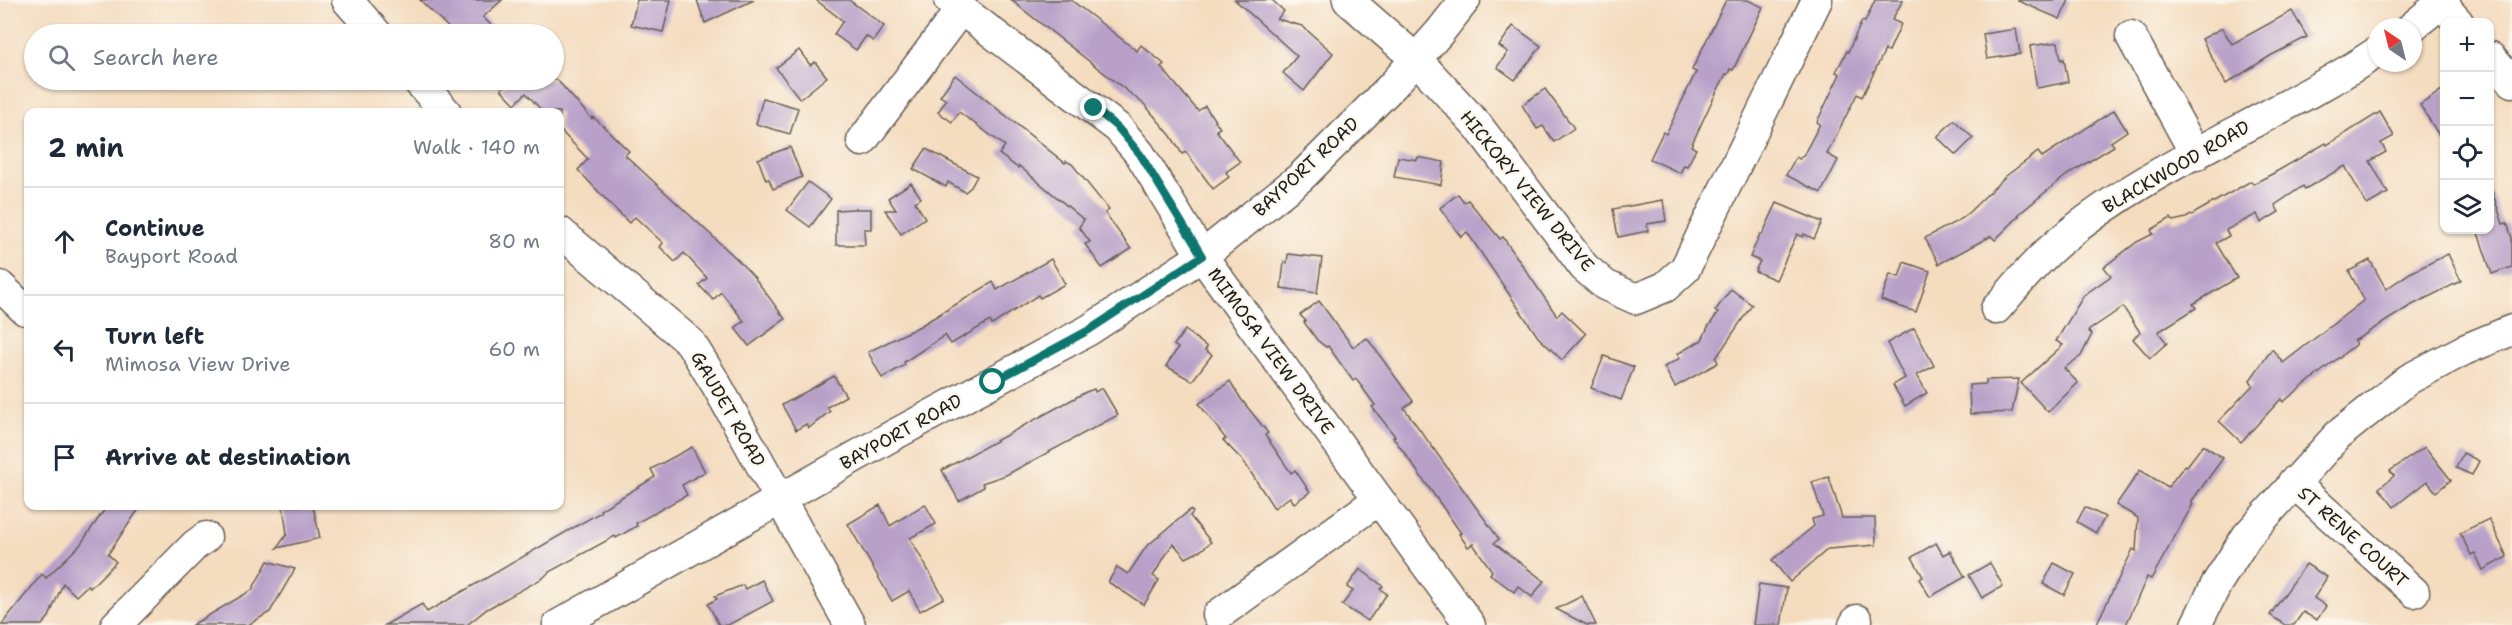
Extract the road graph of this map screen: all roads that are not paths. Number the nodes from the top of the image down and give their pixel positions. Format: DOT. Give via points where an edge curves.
graph roads {
  1 [pos="347,0"];
  2 [pos="1348,0"];
  3 [pos="1465,0"];
  4 [pos="1817,0"];
  5 [pos="955,5"];
  6 [pos="2448,9"];
  7 [pos="2422,22"];
  8 [pos="368,24"];
  9 [pos="2131,36"];
  10 [pos="2368,57"];
  11 [pos="1416,58"];
  12 [pos="2494,62"];
  13 [pos="2512,82"];
  14 [pos="862,141"];
  15 [pos="2196,155"];
  16 [pos="564,235"];
  17 [pos="1202,256"];
  18 [pos="0,286"];
  19 [pos="24,309"];
  20 [pos="1996,309"];
  21 [pos="2512,330"];
  22 [pos="2293,482"];
  23 [pos="780,500"];
  24 [pos="1378,500"];
  25 [pos="206,537"];
  26 [pos="2414,592"];
  27 [pos="1218,615"];
  28 [pos="116,625"];
  29 [pos="558,625"];
  30 [pos="850,625"];
  31 [pos="1470,625"];
  32 [pos="2196,625"];
  1 -- 8 [label="street"];
  2 -- 11 [label="street, HICKORY VIEW DRIVE"];
  3 -- 11 [label="street, BAYPORT ROAD"];
  4 -- 11 [label="street, HICKORY VIEW DRIVE" via="1685,269 1665,287 1636,299 1605,285 1584,267 1478,126"];
  5 -- 14 [label="street"];
  5 -- 17 [label="street, MIMOSA VIEW DRIVE" via="1118,128 1140,154"];
  6 -- 7 [label="street"];
  9 -- 15 [label="street"];
  10 -- 15 [label="street, BLACKWOOD ROAD"];
  11 -- 17 [label="street, BAYPORT ROAD" via="1301,177"];
  12 -- 13 [label="street"];
  15 -- 20 [label="street, BLACKWOOD ROAD" via="2089,218 2042,257"];
  16 -- 23 [label="street, GAUDET ROAD" via="690,342"];
  17 -- 23 [label="street, BAYPORT ROAD" via="1089,330"];
  17 -- 24 [label="street, MIMOSA VIEW DRIVE"];
  18 -- 19 [label="street"];
  21 -- 22 [label="street" via="2409,379 2338,435"];
  22 -- 26 [label="street, ST RENE COURT"];
  22 -- 32 [label="street" via="2247,536"];
  23 -- 29 [label="street, BAYPORT ROAD"];
  23 -- 30 [label="street, GAUDET ROAD"];
  24 -- 27 [label="street"];
  24 -- 31 [label="street, MIMOSA VIEW DRIVE"];
  25 -- 28 [label="street"];
}
